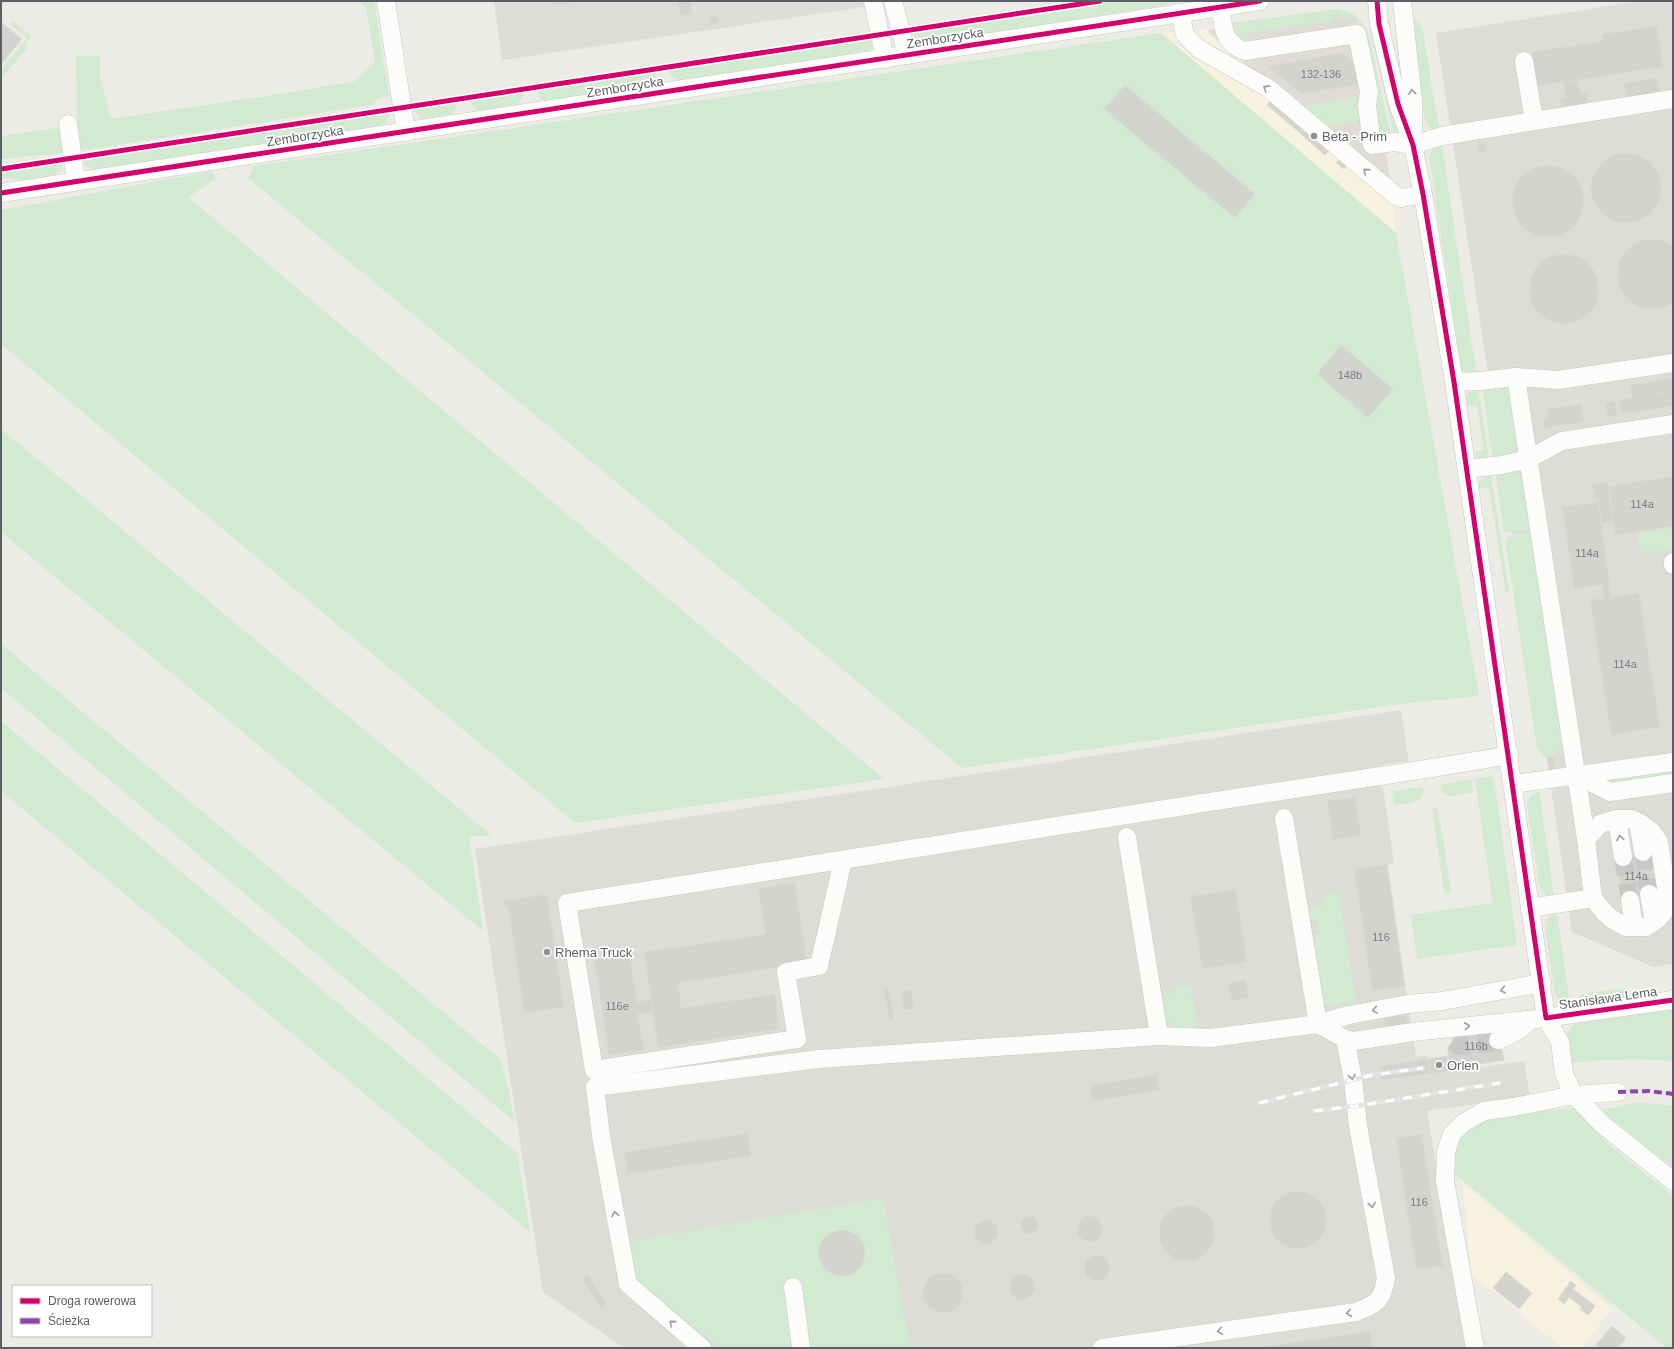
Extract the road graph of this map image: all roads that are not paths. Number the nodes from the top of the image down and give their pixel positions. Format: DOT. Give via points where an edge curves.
graph roads {
  1 [pos="386,1"];
  2 [pos="873,1"];
  3 [pos="893,1"];
  4 [pos="1252,1"];
  5 [pos="1260,1"];
  6 [pos="1378,1"];
  7 [pos="1402,1"];
  8 [pos="1220,7"];
  9 [pos="1180,13"];
  10 [pos="907,56"];
  11 [pos="885,59"];
  12 [pos="1524,61"];
  13 [pos="1673,99"];
  14 [pos="1534,121"];
  15 [pos="68,124"];
  16 [pos="406,132"];
  17 [pos="1413,145"];
  18 [pos="76,181"];
  19 [pos="1,193"];
  20 [pos="1423,194"];
  21 [pos="1673,363"];
  22 [pos="1516,377"];
  23 [pos="1454,382"];
  24 [pos="1673,424"];
  25 [pos="1528,459"];
  26 [pos="1467,469"];
  27 [pos="1509,755"];
  28 [pos="1673,762"];
  29 [pos="1576,775"];
  30 [pos="1673,783"];
  31 [pos="1513,784"];
  32 [pos="1284,818"];
  33 [pos="1617,819"];
  34 [pos="1638,822"];
  35 [pos="1127,836"];
  36 [pos="1586,839"];
  37 [pos="1643,852"];
  38 [pos="1623,857"];
  39 [pos="843,860"];
  40 [pos="1649,894"];
  41 [pos="1594,898"];
  42 [pos="1630,900"];
  43 [pos="1530,908"];
  44 [pos="1654,922"];
  45 [pos="1634,927"];
  46 [pos="1542,983"];
  47 [pos="1673,1000"];
  48 [pos="1442,1001"];
  49 [pos="1538,1019"];
  50 [pos="1318,1024"];
  51 [pos="1448,1035"];
  52 [pos="1160,1036"];
  53 [pos="1345,1039"];
  54 [pos="1498,1040"];
  55 [pos="1618,1092"];
  56 [pos="1574,1095"];
  57 [pos="1673,1181"];
  58 [pos="793,1287"];
  59 [pos="702,1348"];
  60 [pos="801,1348"];
  61 [pos="1102,1348"];
  62 [pos="1475,1348"];
  1 -- 16 [label="street"];
  2 -- 11 [label="street"];
  3 -- 10 [label="street"];
  4 -- 5 [label="street, Zemborzycka"];
  4 -- 8 [label="street, Zemborzycka"];
  6 -- 17 [label="street" via="1380,24 1398,104"];
  17 -- 7 [label="street, one-way" via="1413,101"];
  8 -- 9 [label="street, Zemborzycka"];
  8 -- 17 [label="street" via="1227,38 1245,51 1357,34 1369,92 1366,104 1372,145 1394,142"];
  9 -- 10 [label="street, Zemborzycka"];
  20 -- 9 [label="street, one-way" via="1401,198 1392,193 1268,88 1199,48 1185,34"];
  10 -- 11 [label="street, Zemborzycka"];
  11 -- 16 [label="street, Zemborzycka"];
  12 -- 14 [label="street"];
  13 -- 14 [label="street"];
  14 -- 17 [label="street" via="1442,136"];
  15 -- 18 [label="street"];
  16 -- 18 [label="street, Zemborzycka"];
  17 -- 20 [label="street"];
  18 -- 19 [label="street, Zemborzycka"];
  20 -- 23 [label="street"];
  21 -- 22 [label="street" via="1558,380"];
  22 -- 23 [label="street"];
  22 -- 25 [label="street"];
  23 -- 26 [label="street"];
  24 -- 25 [label="street" via="1562,441"];
  25 -- 26 [label="street"];
  25 -- 29 [label="street"];
  26 -- 27 [label="street"];
  27 -- 31 [label="street"];
  27 -- 39 [label="street"];
  28 -- 29 [label="street"];
  29 -- 30 [label="street" via="1610,792"];
  29 -- 31 [label="street"];
  29 -- 36 [label="street"];
  31 -- 43 [label="street"];
  32 -- 50 [label="street"];
  33 -- 34 [label="street" via="1632,819"];
  33 -- 36 [label="street" via="1600,824"];
  38 -- 33 [label="street, one-way"];
  34 -- 37 [label="street"];
  34 -- 44 [label="street" via="1652,832 1658,842 1667,892 1668,900 1664,912"];
  35 -- 52 [label="street"];
  36 -- 41 [label="street"];
  39 -- 39 [label="street" via="566,904 594,1070 797,1039 786,972 819,966"];
  40 -- 44 [label="street"];
  41 -- 43 [label="street"];
  41 -- 45 [label="street" via="1613,920"];
  42 -- 45 [label="street"];
  43 -- 46 [label="street"];
  44 -- 45 [label="street" via="1646,927"];
  46 -- 48 [label="street, one-way"];
  46 -- 49 [label="street"];
  47 -- 49 [label="street, Stanisława Lema"];
  48 -- 50 [label="street, one-way" via="1408,1004 1349,1015"];
  48 -- 51 [label="street" via="1435,1011 1435,1020"];
  51 -- 49 [label="street, Stanisława Lema, one-way"];
  49 -- 54 [label="street"];
  49 -- 56 [label="street" via="1560,1042 1564,1074"];
  50 -- 52 [label="street" via="1211,1038"];
  50 -- 53 [label="street"];
  51 -- 53 [label="street, Stanisława Lema" via="1354,1041"];
  59 -- 52 [label="street, one-way" via="628,1284 601,1136 595,1087 819,1060"];
  53 -- 61 [label="street, one-way" via="1386,1278 1379,1300 1356,1312"];
  55 -- 56 [label="street"];
  56 -- 57 [label="street" via="1602,1124"];
  56 -- 62 [label="street" via="1484,1111 1452,1134 1446,1152 1445,1180"];
  58 -- 60 [label="street"];
}
